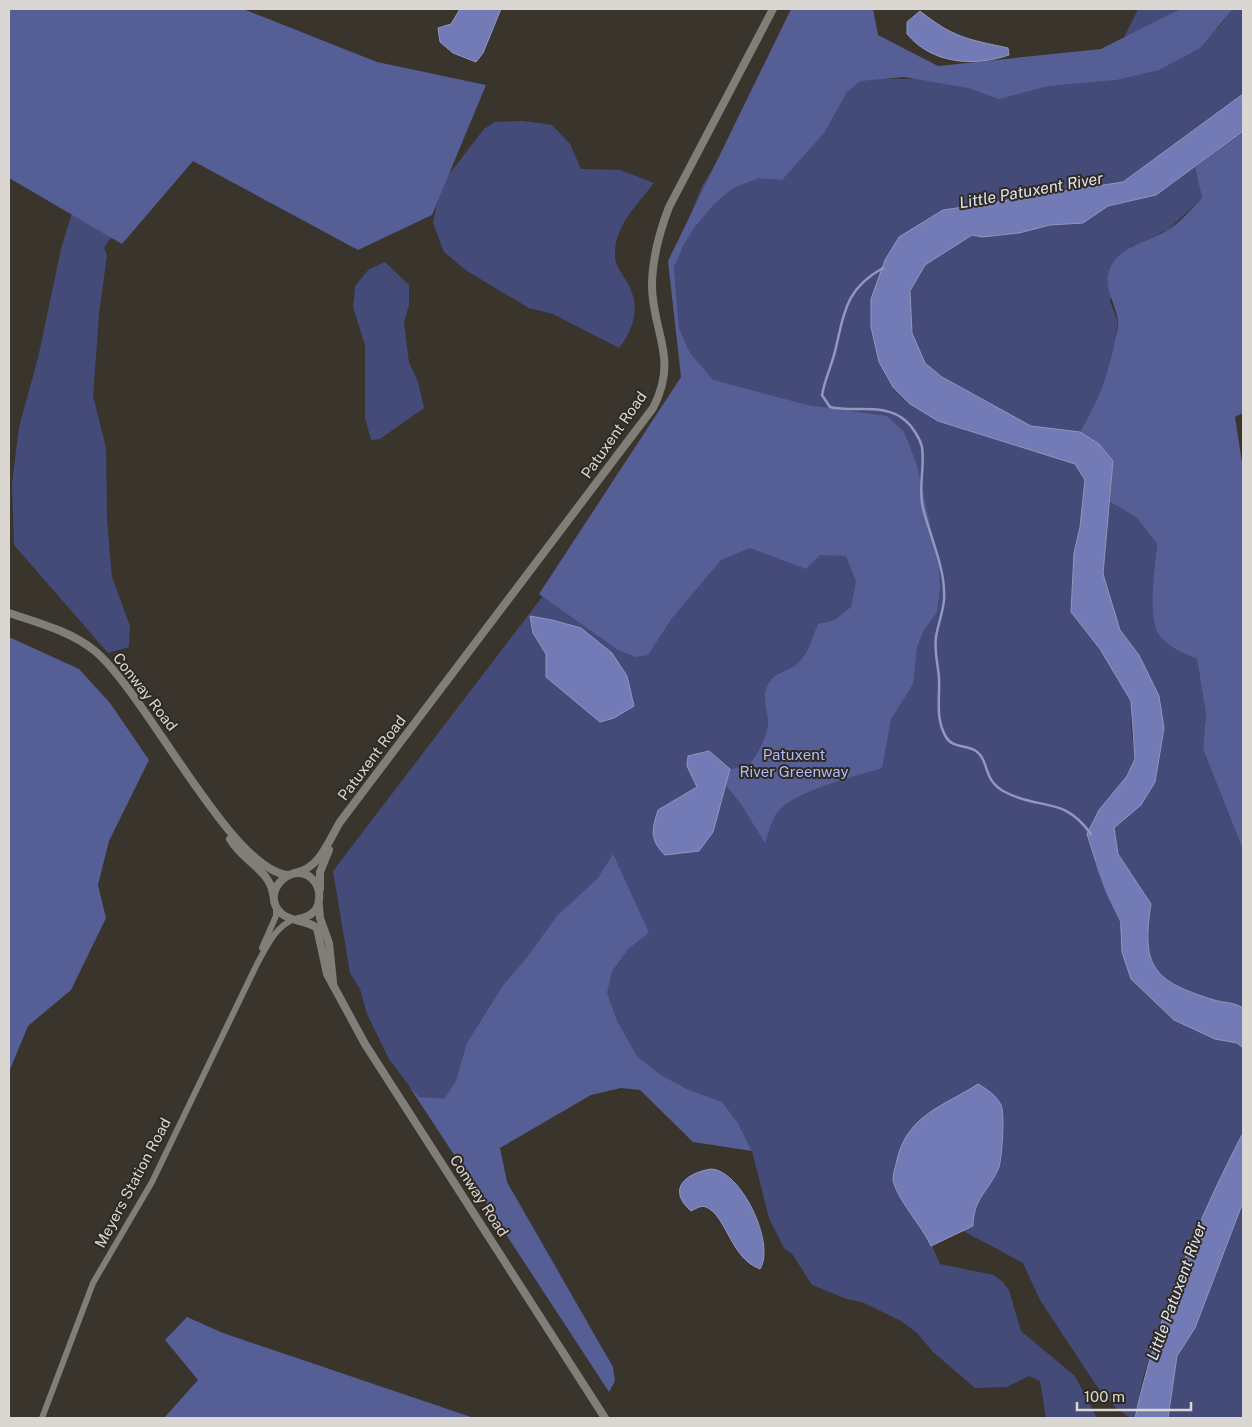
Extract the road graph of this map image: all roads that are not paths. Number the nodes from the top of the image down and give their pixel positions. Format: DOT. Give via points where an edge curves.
graph roads {
  1 [pos="773,9"];
  2 [pos="9,613"];
  3 [pos="340,822"];
  4 [pos="226,828"];
  5 [pos="295,873"];
  6 [pos="287,875"];
  7 [pos="320,895"];
  8 [pos="274,898"];
  9 [pos="319,904"];
  10 [pos="276,906"];
  11 [pos="296,919"];
  12 [pos="257,964"];
  13 [pos="333,986"];
  14 [pos="42,1418"];
  15 [pos="605,1418"];
  1 -- 3 [label="street, Patuxent Road" via="660,230 652,288 666,363 661,393 653,408"];
  2 -- 4 [label="street, Conway Road" via="70,635 96,652 145,711"];
  3 -- 5 [label="street, Patuxent Road" via="318,860 308,869"];
  3 -- 7 [label="street, Patuxent Road" via="320,872"];
  4 -- 6 [label="street, Conway Road" via="254,858 275,873"];
  4 -- 8 [label="street, Conway Road" via="240,854 269,880"];
  5 -- 6 [label="street"];
  5 -- 7 [label="street" via="312,879"];
  6 -- 8 [label="street" via="279,881"];
  7 -- 9 [label="street, Conway Road"];
  8 -- 10 [label="street, Conway Road"];
  9 -- 11 [label="street" via="307,917"];
  9 -- 13 [label="street, Conway Road" via="320,918 329,942"];
  10 -- 11 [label="street, Conway Road" via="282,914"];
  10 -- 12 [label="street, Meyers Station Road" via="276,916"];
  11 -- 12 [label="street, Meyers Station Road" via="284,923 277,930"];
  11 -- 13 [label="street, Conway Road" via="310,922 317,928 327,974"];
  12 -- 14 [label="street, Meyers Station Road" via="152,1182 93,1283"];
  13 -- 15 [label="street, Conway Road" via="365,1044"];
}
